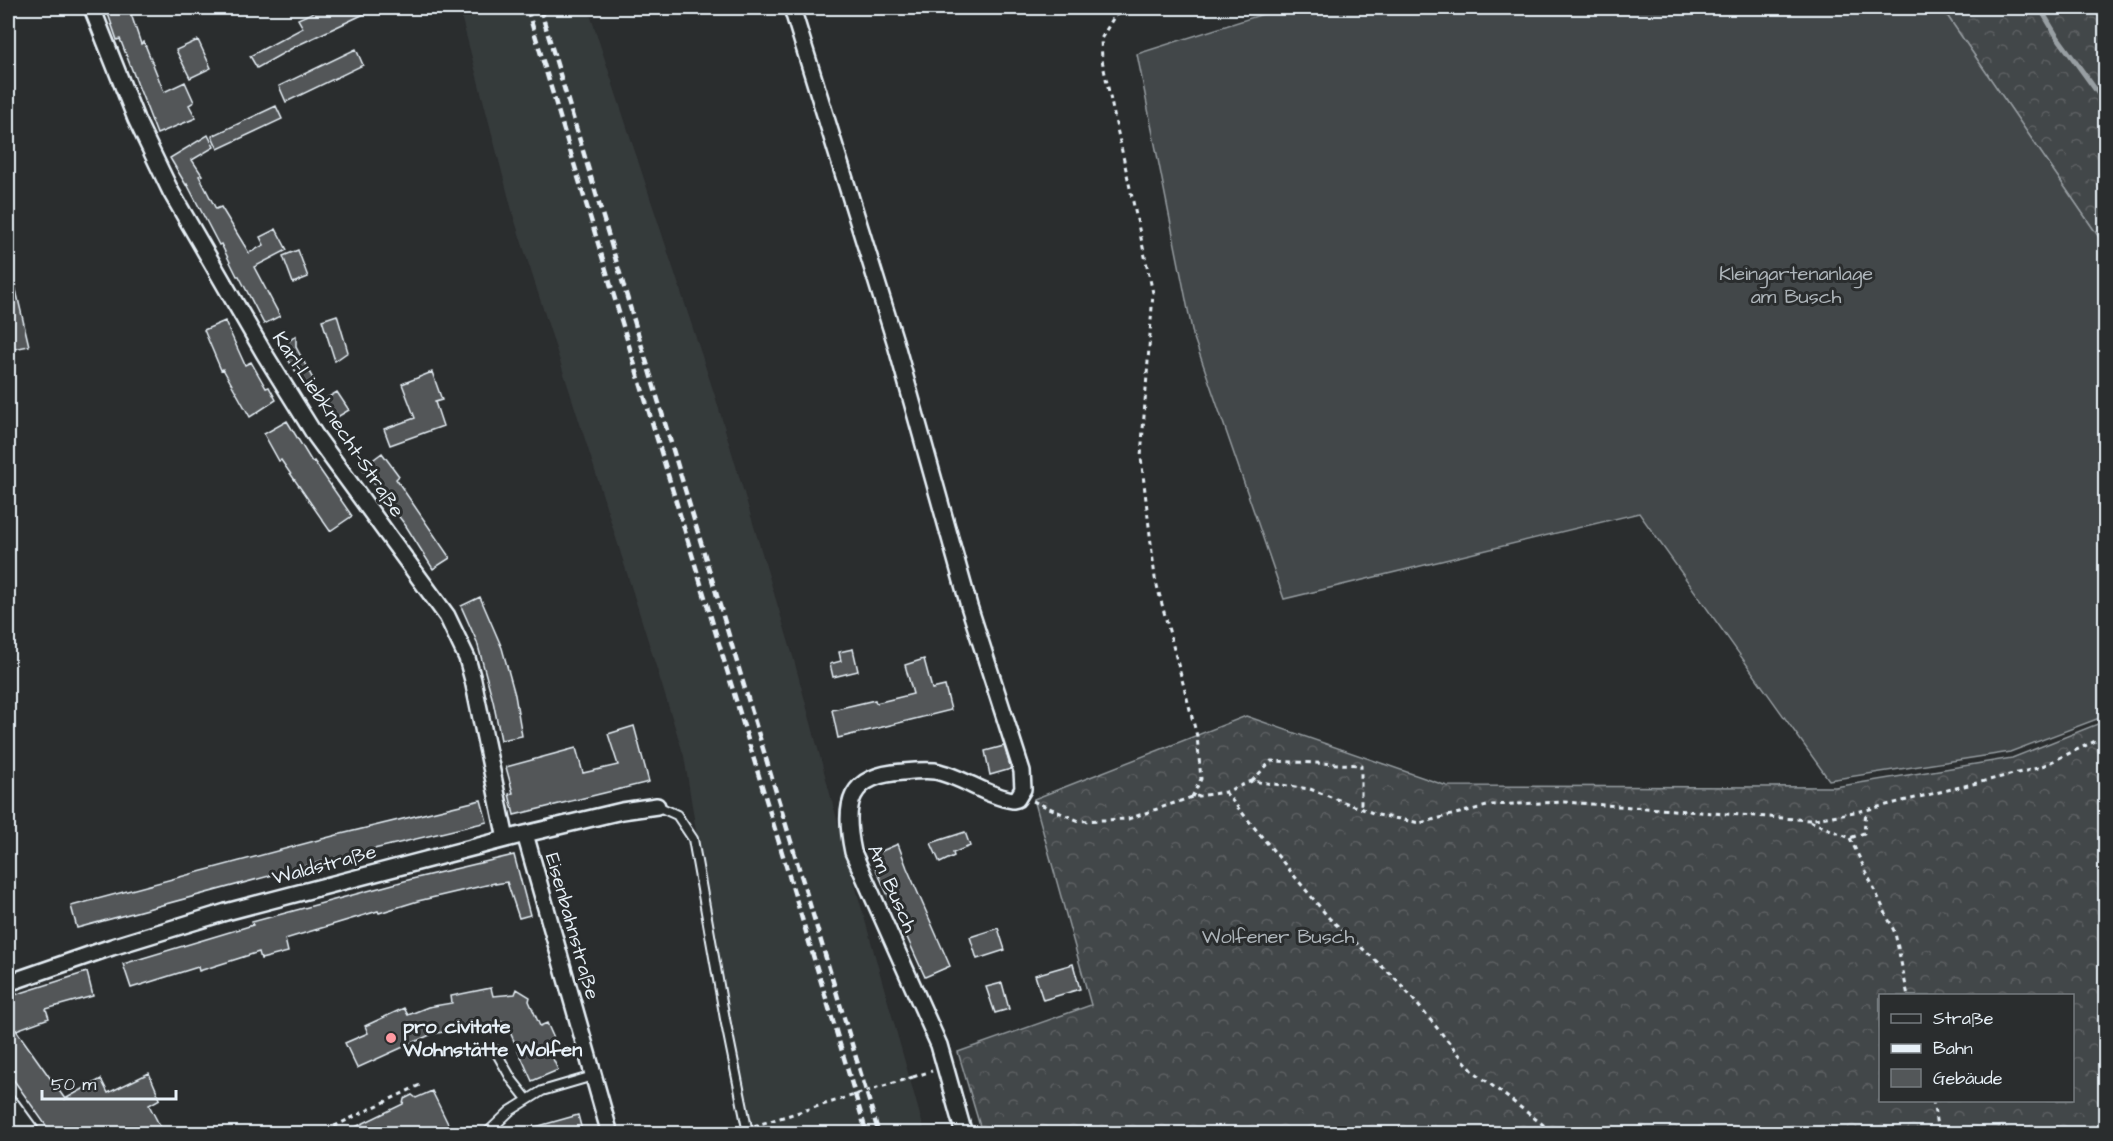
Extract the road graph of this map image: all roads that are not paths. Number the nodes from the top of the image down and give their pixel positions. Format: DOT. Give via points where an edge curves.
graph roads {
  1 [pos="92,8"];
  2 [pos="792,8"];
  3 [pos="657,807"];
  4 [pos="525,834"];
  5 [pos="506,839"];
  6 [pos="8,983"];
  7 [pos="495,1050"];
  8 [pos="593,1076"];
  9 [pos="527,1099"];
  10 [pos="8,1108"];
  11 [pos="748,1133"];
  12 [pos="27,1134"];
  13 [pos="486,1134"];
  14 [pos="610,1134"];
  15 [pos="964,1134"];
  1 -- 5 [label="street, Karl-Liebknecht-Straße" via="160,171 239,310 315,435 447,615 458,636 473,680"];
  2 -- 15 [label="street, Am Busch" via="895,341 972,616 1022,771 1023,789 1017,799 1008,800 934,771 892,772 863,782 848,810 853,852 939,1044"];
  3 -- 4 [label="street, Waldstraße" via="622,811"];
  3 -- 11 [label="lane" via="677,815 693,839"];
  4 -- 5 [label="street, Waldstraße"];
  4 -- 8 [label="street, Eisenbahnstraße"];
  5 -- 6 [label="street, Waldstraße" via="226,912"];
  7 -- 9 [label="lane"];
  8 -- 9 [label="lane"];
  8 -- 14 [label="street, Eisenbahnstraße"];
  9 -- 13 [label="lane"];
  10 -- 12 [label="main road"];
}
